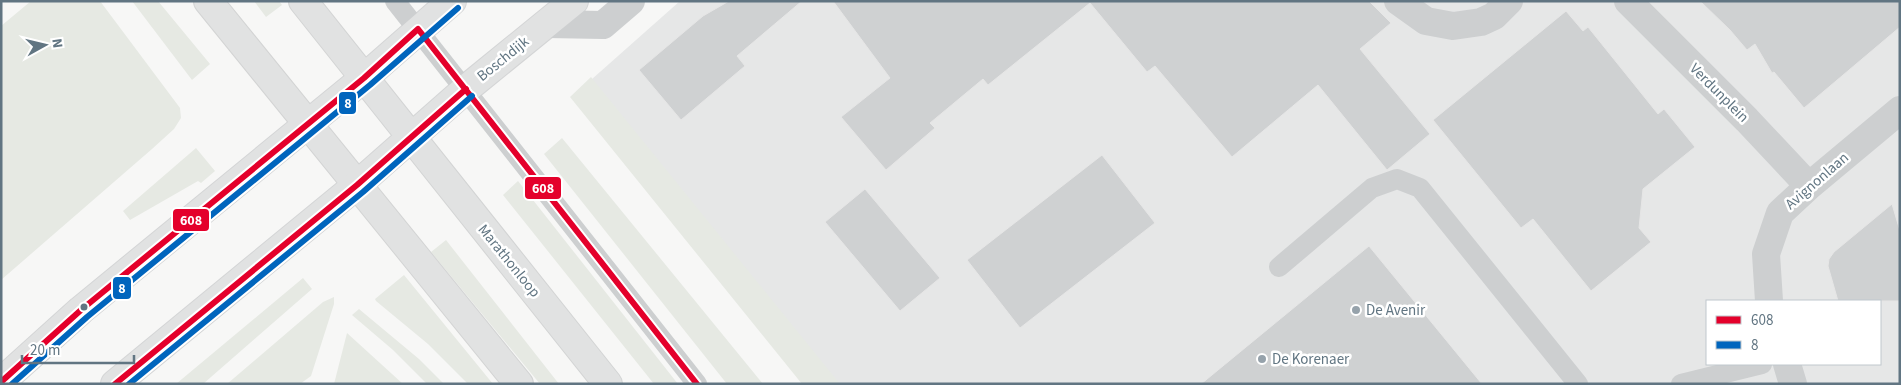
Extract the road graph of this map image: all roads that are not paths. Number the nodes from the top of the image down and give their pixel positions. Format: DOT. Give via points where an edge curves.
graph roads {
  1 [pos="208,1"];
  2 [pos="303,1"];
  3 [pos="395,1"];
  4 [pos="452,1"];
  5 [pos="574,1"];
  6 [pos="632,1"];
  7 [pos="1398,1"];
  8 [pos="1509,1"];
  9 [pos="1628,1"];
  10 [pos="547,24"];
  11 [pos="418,29"];
  12 [pos="364,78"];
  13 [pos="466,89"];
  14 [pos="1900,110"];
  15 [pos="307,124"];
  16 [pos="411,138"];
  17 [pos="357,185"];
  18 [pos="1809,186"];
  19 [pos="1279,267"];
  20 [pos="1770,300"];
  21 [pos="1758,365"];
  22 [pos="1787,365"];
  23 [pos="1,382"];
  24 [pos="115,384"];
  25 [pos="519,384"];
  26 [pos="608,384"];
  27 [pos="697,384"];
  28 [pos="1578,384"];
  29 [pos="1681,384"];
  30 [pos="1793,384"];
  1 -- 15 [label="main road"];
  2 -- 12 [label="main road, Marathonloop"];
  3 -- 11 [label="lane"];
  4 -- 11 [label="main road"];
  5 -- 10 [label="main road, Boschdijk"];
  6 -- 10 [label="street" via="603,25"];
  7 -- 8 [label="street" via="1426,21 1453,26 1481,22 1494,16"];
  9 -- 18 [label="street, Verdunplein"];
  10 -- 13 [label="main road, Boschdijk"];
  11 -- 12 [label="main road"];
  11 -- 13 [label="lane"];
  12 -- 15 [label="main road"];
  12 -- 16 [label="main road, Marathonloop"];
  13 -- 16 [label="main road, Boschdijk"];
  13 -- 27 [label="lane"];
  14 -- 18 [label="street, Avignonlaan"];
  15 -- 17 [label="main road"];
  15 -- 23 [label="main road" via="81,310"];
  16 -- 17 [label="main road, Boschdijk"];
  16 -- 26 [label="main road, Marathonloop"];
  17 -- 24 [label="main road, Boschdijk"];
  17 -- 25 [label="main road"];
  18 -- 20 [label="street, Avignonlaan" via="1780,213 1766,254"];
  19 -- 28 [label="lane" via="1372,188 1397,179 1420,188"];
  21 -- 29 [label="lane"];
  22 -- 30 [label="street"];
}
